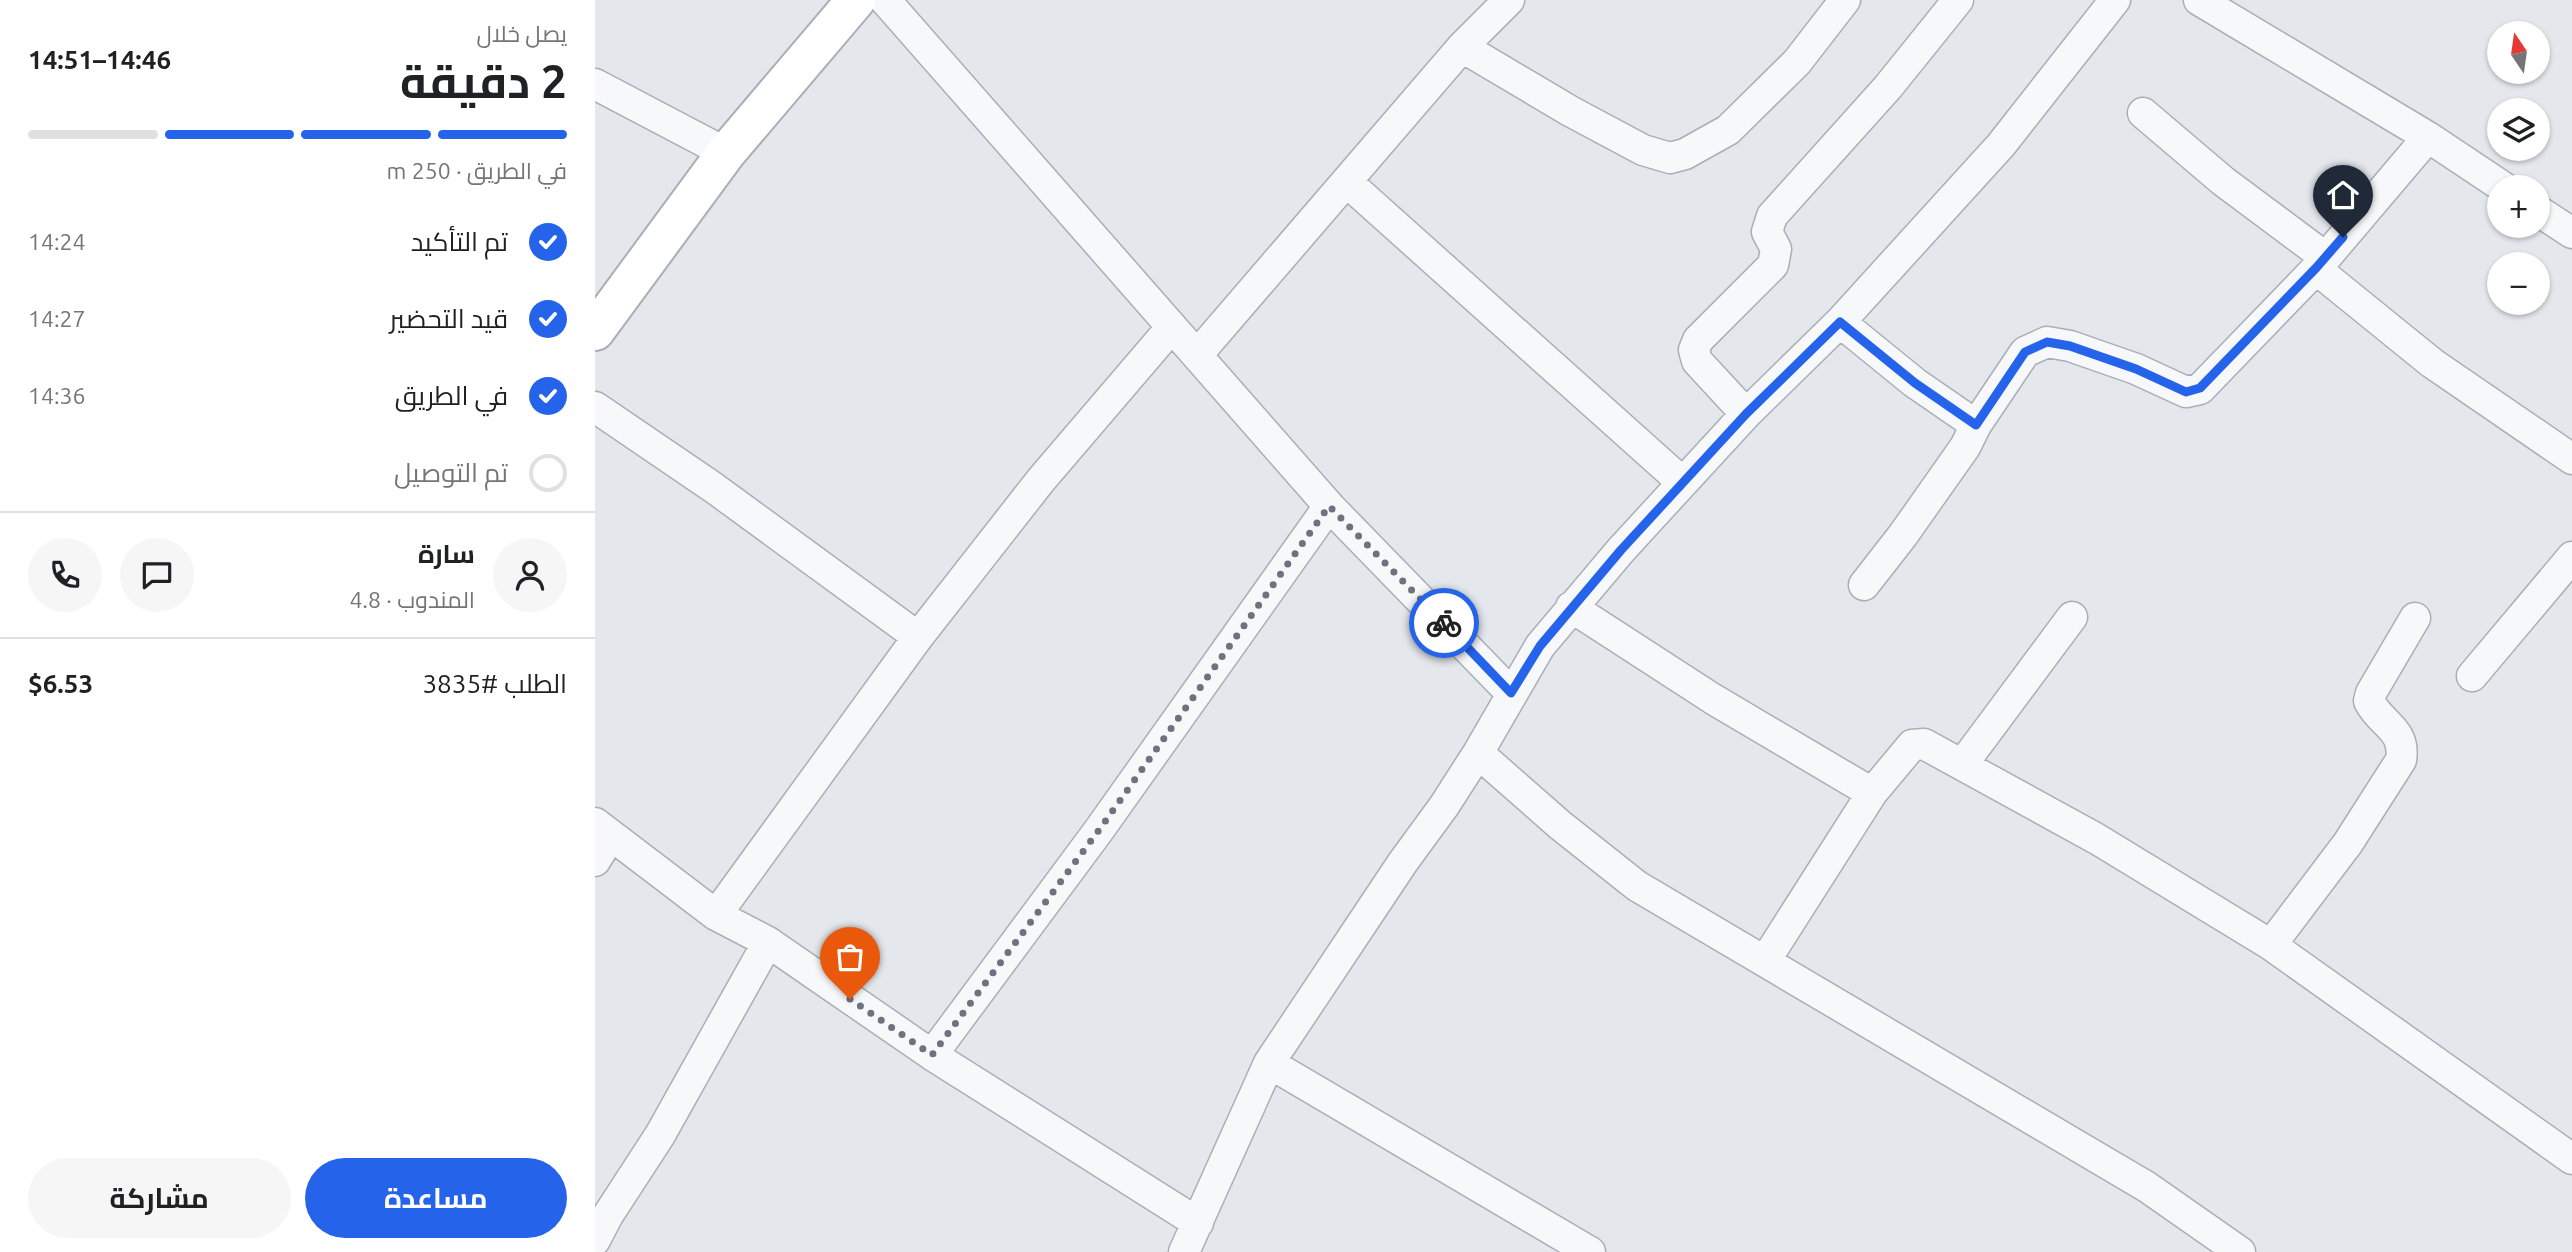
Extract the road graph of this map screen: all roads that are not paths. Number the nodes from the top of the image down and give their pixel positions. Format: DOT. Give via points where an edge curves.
graph roads {
  1 [pos="856,0"];
  2 [pos="885,0"];
  3 [pos="1509,0"];
  4 [pos="1845,0"];
  5 [pos="1958,0"];
  6 [pos="2115,0"];
  7 [pos="2199,0"];
  8 [pos="1462,47"];
  9 [pos="595,84"];
  10 [pos="2143,113"];
  11 [pos="2428,137"];
  12 [pos="726,153"];
  13 [pos="2487,176"];
  14 [pos="1347,182"];
  15 [pos="2550,219"];
  16 [pos="2572,233"];
  17 [pos="2321,263"];
  18 [pos="1840,322"];
  19 [pos="1171,328"];
  20 [pos="595,331"];
  21 [pos="1197,355"];
  22 [pos="595,407"];
  23 [pos="1746,414"];
  24 [pos="1976,425"];
  25 [pos="2572,459"];
  26 [pos="1682,482"];
  27 [pos="1329,506"];
  28 [pos="2572,557"];
  29 [pos="1864,585"];
  30 [pos="1571,607"];
  31 [pos="2072,617"];
  32 [pos="2415,618"];
  33 [pos="918,637"];
  34 [pos="2472,676"];
  35 [pos="1511,693"];
  36 [pos="1478,753"];
  37 [pos="1962,765"];
  38 [pos="1872,793"];
  39 [pos="603,829"];
  40 [pos="595,861"];
  41 [pos="716,915"];
  42 [pos="768,942"];
  43 [pos="2271,945"];
  44 [pos="1765,961"];
  45 [pos="932,1055"];
  46 [pos="1269,1063"];
  47 [pos="2572,1159"];
  48 [pos="1198,1223"];
  49 [pos="595,1240"];
  50 [pos="2238,1251"];
  51 [pos="1184,1252"];
  52 [pos="1590,1252"];
  1 -- 12 [label="street"];
  2 -- 19 [label="street"];
  3 -- 8 [label="street"];
  4 -- 8 [label="street" via="1797,62 1728,130 1670,158 1643,150"];
  5 -- 23 [label="street" via="1880,97 1772,216 1767,232 1776,248 1773,265 1698,340 1697,360"];
  6 -- 18 [label="street" via="2001,145"];
  7 -- 11 [label="street"];
  8 -- 14 [label="street"];
  9 -- 12 [label="street"];
  10 -- 17 [label="street"];
  11 -- 13 [label="street"];
  11 -- 17 [label="street"];
  12 -- 20 [label="street"];
  14 -- 21 [label="street"];
  14 -- 26 [label="street"];
  15 -- 16 [label="street"];
  17 -- 24 [label="street" via="2200,388 2186,392 2136,369 2047,342 2025,352"];
  17 -- 25 [label="street" via="2432,363"];
  18 -- 23 [label="street"];
  18 -- 24 [label="street"];
  19 -- 21 [label="street"];
  19 -- 33 [label="street" via="1041,480"];
  21 -- 27 [label="street"];
  22 -- 33 [label="street"];
  23 -- 26 [label="street"];
  24 -- 29 [label="street"];
  26 -- 30 [label="street"];
  27 -- 35 [label="street"];
  27 -- 45 [label="street"];
  28 -- 34 [label="street"];
  30 -- 35 [label="street"];
  30 -- 38 [label="street" via="1713,699"];
  31 -- 37 [label="street"];
  32 -- 43 [label="street" via="2369,701 2398,734 2401,760 2348,844"];
  33 -- 41 [label="street"];
  35 -- 36 [label="street"];
  36 -- 44 [label="street" via="1637,886"];
  36 -- 46 [label="street"];
  37 -- 38 [label="street" via="1924,744 1912,745"];
  37 -- 43 [label="street" via="2097,839"];
  38 -- 44 [label="street"];
  39 -- 40 [label="street"];
  39 -- 41 [label="street"];
  41 -- 42 [label="street"];
  42 -- 45 [label="street"];
  42 -- 49 [label="street"];
  43 -- 47 [label="street"];
  44 -- 50 [label="street" via="2147,1187"];
  45 -- 48 [label="street"];
  46 -- 48 [label="street"];
  46 -- 52 [label="street"];
  48 -- 51 [label="street"];
}
